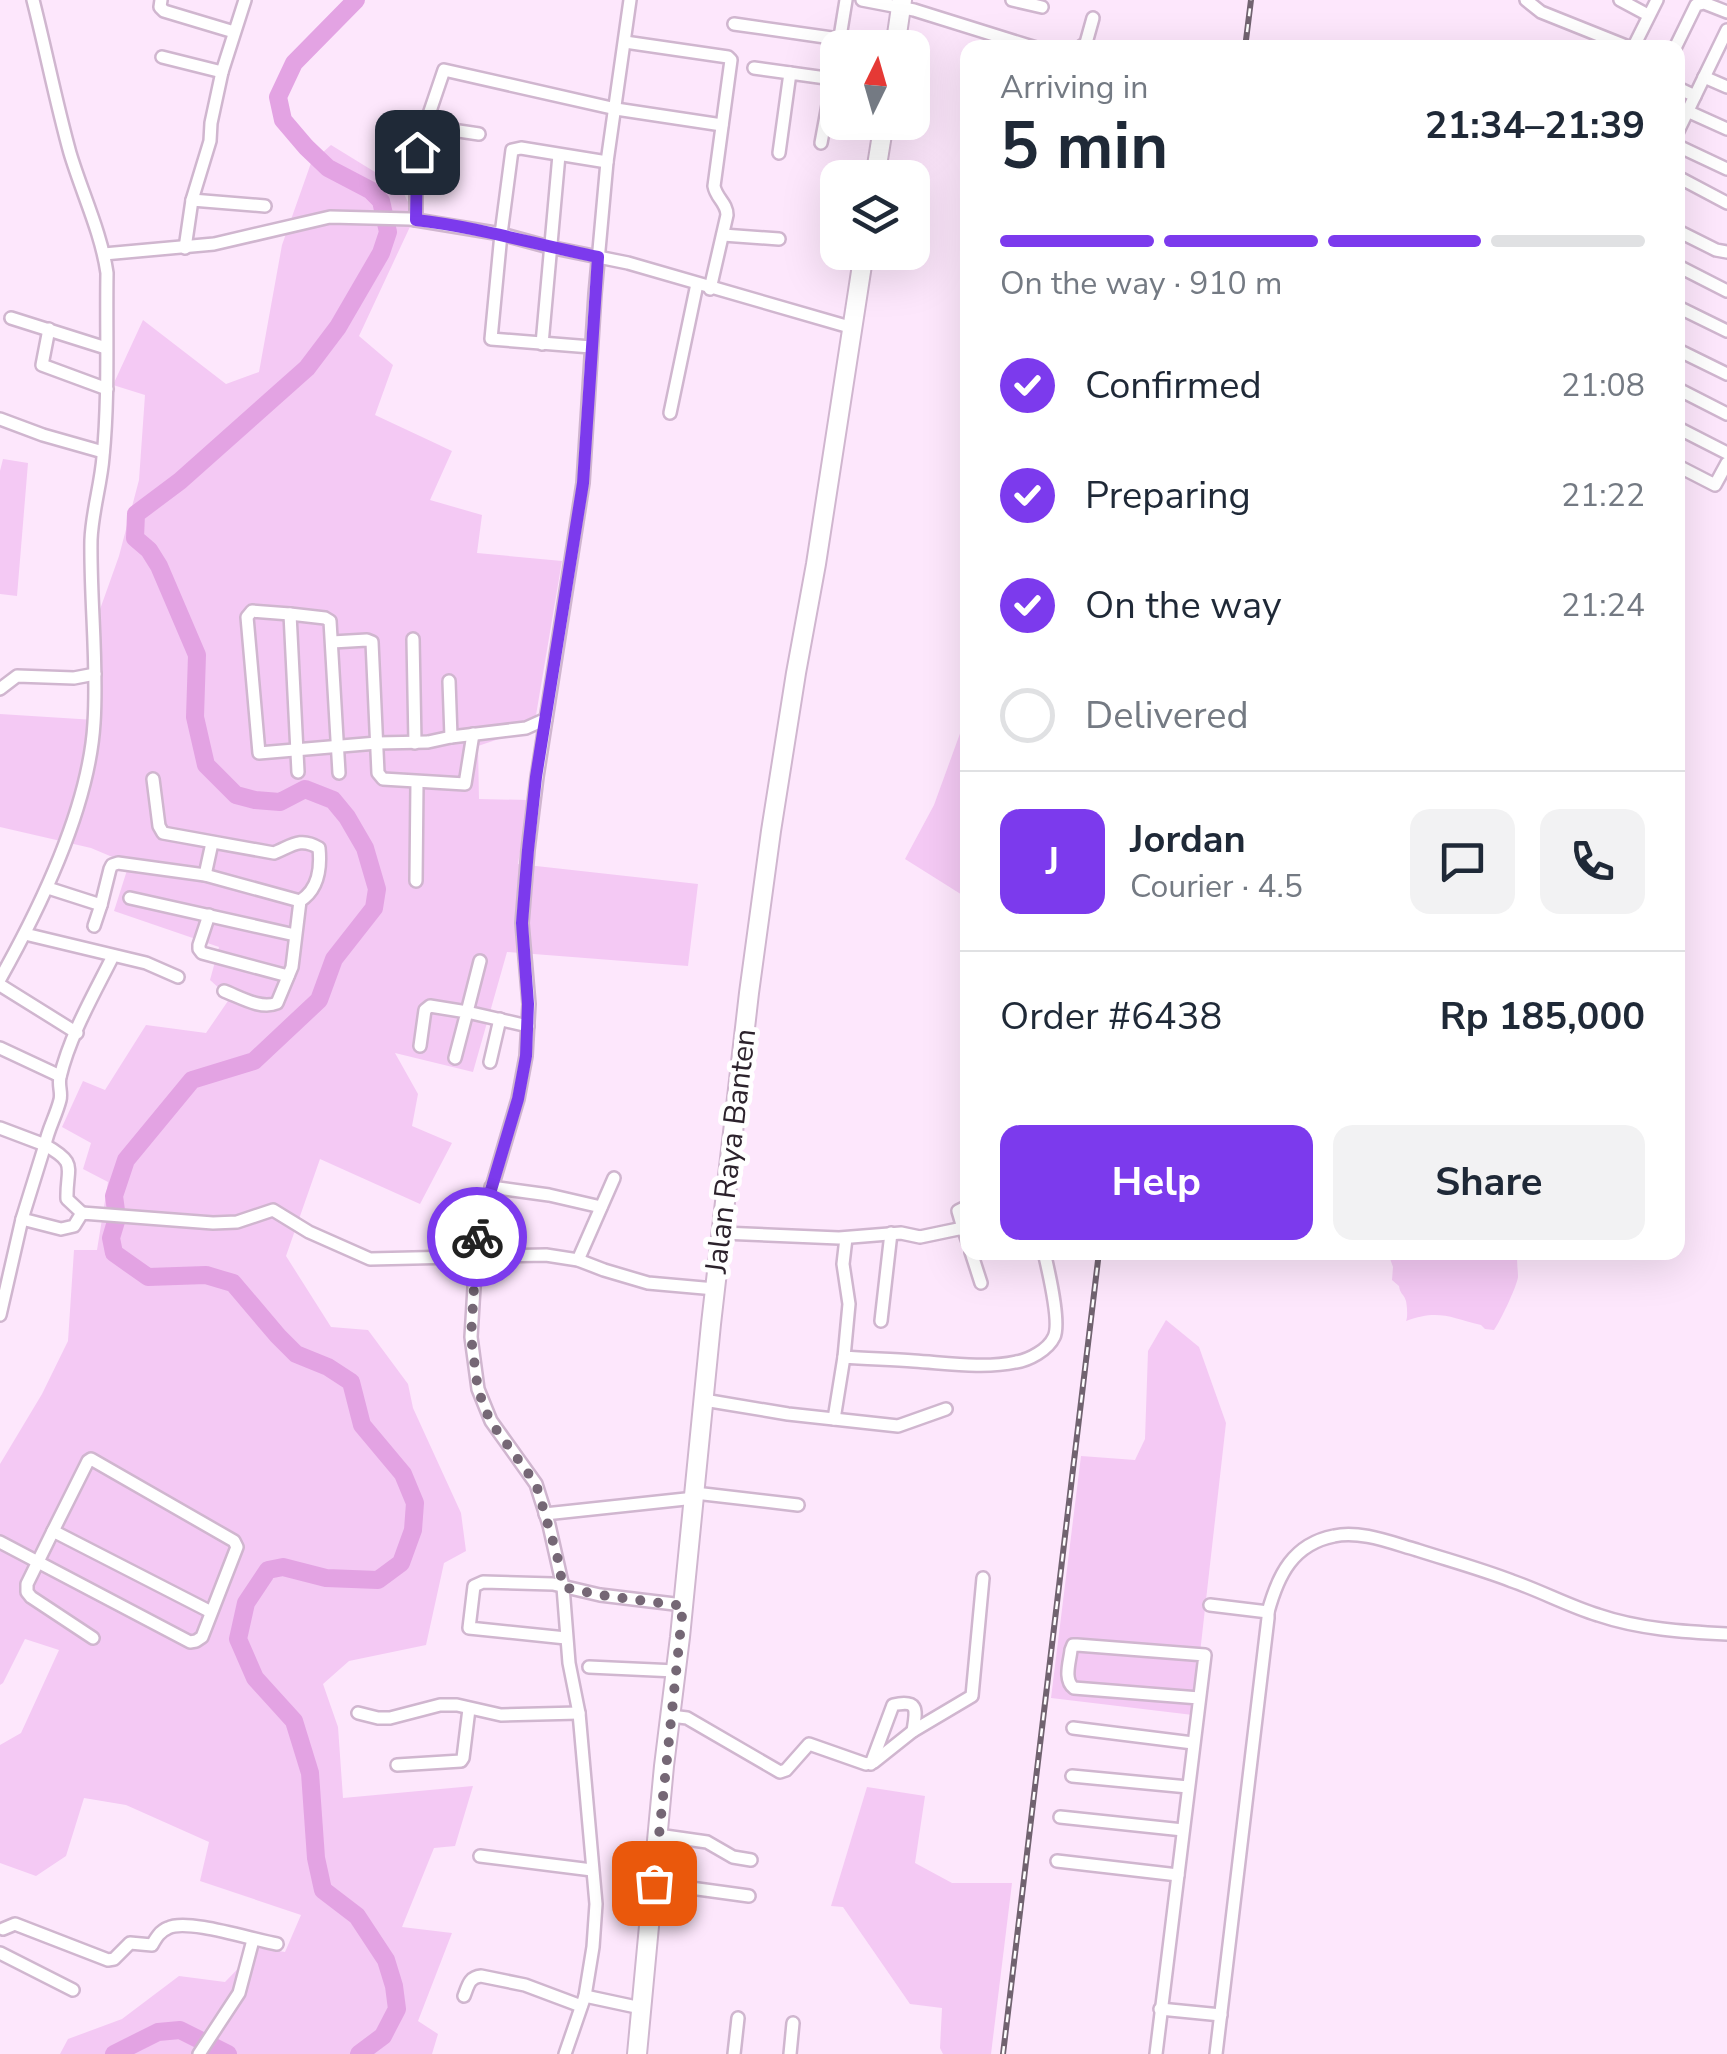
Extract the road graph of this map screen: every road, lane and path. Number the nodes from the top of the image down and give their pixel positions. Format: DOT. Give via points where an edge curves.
graph roads {
  1 [pos="34,0"];
  2 [pos="161,0"];
  3 [pos="245,0"];
  4 [pos="630,0"];
  5 [pos="846,0"];
  6 [pos="862,0"];
  7 [pos="1012,0"];
  8 [pos="1526,0"];
  9 [pos="1620,0"];
  10 [pos="1656,0"];
  11 [pos="1694,2"];
  12 [pos="902,4"];
  13 [pos="1042,6"];
  14 [pos="1727,12"];
  15 [pos="1648,15"];
  16 [pos="1094,18"];
  17 [pos="734,24"];
  18 [pos="841,30"];
  19 [pos="898,30"];
  20 [pos="234,32"];
  21 [pos="1725,38"];
  22 [pos="1012,40"];
  23 [pos="1087,40"];
  24 [pos="1612,40"];
  25 [pos="1636,40"];
  26 [pos="1679,40"];
  27 [pos="625,42"];
  28 [pos="820,42"];
  29 [pos="162,57"];
  30 [pos="754,68"];
  31 [pos="222,72"];
  32 [pos="790,74"];
  33 [pos="820,77"];
  34 [pos="1704,77"];
  35 [pos="1727,87"];
  36 [pos="1685,92"];
  37 [pos="1694,96"];
  38 [pos="616,109"];
  39 [pos="1687,111"];
  40 [pos="1685,115"];
  41 [pos="424,126"];
  42 [pos="722,126"];
  43 [pos="1727,130"];
  44 [pos="479,134"];
  45 [pos="822,140"];
  46 [pos="821,143"];
  47 [pos="1685,149"];
  48 [pos="779,153"];
  49 [pos="558,156"];
  50 [pos="607,162"];
  51 [pos="1727,169"];
  52 [pos="1685,181"];
  53 [pos="192,200"];
  54 [pos="1727,203"];
  55 [pos="265,206"];
  56 [pos="413,219"];
  57 [pos="501,234"];
  58 [pos="1685,234"];
  59 [pos="723,235"];
  60 [pos="779,239"];
  61 [pos="549,247"];
  62 [pos="185,248"];
  63 [pos="1727,252"];
  64 [pos="104,254"];
  65 [pos="598,257"];
  66 [pos="861,270"];
  67 [pos="1685,270"];
  68 [pos="703,286"];
  69 [pos="1727,292"];
  70 [pos="1685,311"];
  71 [pos="11,318"];
  72 [pos="852,328"];
  73 [pos="50,330"];
  74 [pos="1727,332"];
  75 [pos="542,344"];
  76 [pos="106,348"];
  77 [pos="591,348"];
  78 [pos="1685,353"];
  79 [pos="1727,374"];
  80 [pos="107,390"];
  81 [pos="1685,393"];
  82 [pos="670,413"];
  83 [pos="1727,414"];
  84 [pos="0,420"];
  85 [pos="1685,432"];
  86 [pos="103,452"];
  87 [pos="1727,453"];
  88 [pos="1727,463"];
  89 [pos="1685,469"];
  90 [pos="290,614"];
  91 [pos="413,639"];
  92 [pos="332,642"];
  93 [pos="95,674"];
  94 [pos="449,681"];
  95 [pos="0,690"];
  96 [pos="546,719"];
  97 [pos="473,734"];
  98 [pos="451,737"];
  99 [pos="377,743"];
  100 [pos="415,743"];
  101 [pos="338,746"];
  102 [pos="298,749"];
  103 [pos="298,772"];
  104 [pos="339,772"];
  105 [pos="153,779"];
  106 [pos="417,782"];
  107 [pos="212,843"];
  108 [pos="205,876"];
  109 [pos="416,881"];
  110 [pos="48,888"];
  111 [pos="130,898"];
  112 [pos="300,900"];
  113 [pos="100,905"];
  114 [pos="209,916"];
  115 [pos="94,926"];
  116 [pos="25,934"];
  117 [pos="294,935"];
  118 [pos="113,956"];
  119 [pos="480,960"];
  120 [pos="288,976"];
  121 [pos="178,977"];
  122 [pos="0,982"];
  123 [pos="224,992"];
  124 [pos="467,1012"];
  125 [pos="500,1019"];
  126 [pos="528,1026"];
  127 [pos="76,1033"];
  128 [pos="420,1046"];
  129 [pos="0,1048"];
  130 [pos="455,1058"];
  131 [pos="490,1062"];
  132 [pos="60,1076"];
  133 [pos="0,1128"];
  134 [pos="45,1145"];
  135 [pos="614,1178"];
  136 [pos="491,1187"];
  137 [pos="601,1207"];
  138 [pos="85,1214"];
  139 [pos="22,1219"];
  140 [pos="960,1228"];
  141 [pos="722,1233"];
  142 [pos="891,1233"];
  143 [pos="846,1238"];
  144 [pos="476,1258"];
  145 [pos="578,1260"];
  146 [pos="974,1260"];
  147 [pos="1046,1260"];
  148 [pos="981,1283"];
  149 [pos="715,1289"];
  150 [pos="0,1315"];
  151 [pos="882,1321"];
  152 [pos="844,1357"];
  153 [pos="704,1400"];
  154 [pos="946,1409"];
  155 [pos="834,1419"];
  156 [pos="695,1495"];
  157 [pos="798,1505"];
  158 [pos="545,1514"];
  159 [pos="53,1532"];
  160 [pos="0,1542"];
  161 [pos="38,1561"];
  162 [pos="983,1578"];
  163 [pos="563,1587"];
  164 [pos="1210,1605"];
  165 [pos="683,1606"];
  166 [pos="211,1612"];
  167 [pos="1268,1612"];
  168 [pos="1727,1634"];
  169 [pos="93,1638"];
  170 [pos="566,1638"];
  171 [pos="589,1667"];
  172 [pos="676,1671"];
  173 [pos="1199,1698"];
  174 [pos="469,1709"];
  175 [pos="358,1712"];
  176 [pos="579,1713"];
  177 [pos="671,1716"];
  178 [pos="1073,1728"];
  179 [pos="913,1731"];
  180 [pos="1193,1743"];
  181 [pos="871,1764"];
  182 [pos="398,1765"];
  183 [pos="1072,1776"];
  184 [pos="1188,1787"];
  185 [pos="1060,1817"];
  186 [pos="1183,1830"];
  187 [pos="658,1836"];
  188 [pos="480,1856"];
  189 [pos="751,1860"];
  190 [pos="1057,1862"];
  191 [pos="592,1870"];
  192 [pos="1178,1875"];
  193 [pos="654,1883"];
  194 [pos="749,1896"];
  195 [pos="1,1930"];
  196 [pos="253,1940"];
  197 [pos="277,1944"];
  198 [pos="0,1952"];
  199 [pos="73,1990"];
  200 [pos="464,1996"];
  201 [pos="583,2001"];
  202 [pos="641,2008"];
  203 [pos="1160,2009"];
  204 [pos="1220,2015"];
  205 [pos="738,2018"];
  206 [pos="793,2023"];
  207 [pos="198,2054"];
  208 [pos="564,2054"];
  209 [pos="637,2054"];
  210 [pos="734,2054"];
  211 [pos="790,2054"];
  212 [pos="1156,2054"];
  213 [pos="1216,2054"];
  1 -- 64 [label="street" via="61,121"];
  2 -- 20 [label="street" via="164,11"];
  3 -- 20 [label="street"];
  4 -- 27 [label="street"];
  5 -- 18 [label="street"];
  6 -- 12 [label="street"];
  7 -- 13 [label="street"];
  8 -- 24 [label="street"];
  9 -- 15 [label="street"];
  10 -- 15 [label="street"];
  11 -- 14 [label="street"];
  11 -- 26 [label="street"];
  12 -- 19 [label="main road"];
  12 -- 22 [label="street"];
  15 -- 25 [label="street"];
  16 -- 23 [label="street"];
  17 -- 28 [label="street"];
  20 -- 31 [label="street"];
  21 -- 34 [label="street"];
  27 -- 38 [label="street"];
  27 -- 42 [label="street" via="730,58"];
  29 -- 31 [label="street"];
  30 -- 32 [label="street"];
  31 -- 53 [label="street"];
  32 -- 33 [label="street"];
  32 -- 48 [label="street"];
  34 -- 35 [label="street"];
  34 -- 37 [label="street"];
  36 -- 37 [label="street"];
  37 -- 39 [label="street"];
  38 -- 41 [label="street" via="447,69"];
  38 -- 42 [label="street"];
  38 -- 50 [label="street"];
  39 -- 40 [label="street"];
  39 -- 43 [label="street"];
  41 -- 44 [label="street"];
  41 -- 56 [label="street"];
  42 -- 59 [label="street" via="714,186 727,208"];
  45 -- 46 [label="street"];
  47 -- 51 [label="street"];
  49 -- 50 [label="street"];
  49 -- 57 [label="street" via="512,150"];
  49 -- 61 [label="street"];
  50 -- 65 [label="street"];
  52 -- 54 [label="street"];
  53 -- 55 [label="street"];
  53 -- 62 [label="street"];
  56 -- 57 [label="street"];
  56 -- 62 [label="street" via="330,217"];
  57 -- 61 [label="street"];
  57 -- 75 [label="street" via="492,340"];
  58 -- 63 [label="street"];
  59 -- 60 [label="street"];
  59 -- 68 [label="street"];
  61 -- 65 [label="street"];
  61 -- 75 [label="street"];
  62 -- 64 [label="street"];
  64 -- 76 [label="street"];
  65 -- 68 [label="street"];
  65 -- 77 [label="street"];
  66 -- 72 [label="main road, Jalan Raya Banten"];
  67 -- 69 [label="street"];
  68 -- 72 [label="street"];
  68 -- 82 [label="street"];
  70 -- 74 [label="street"];
  71 -- 73 [label="street"];
  72 -- 141 [label="main road, Jalan Raya Banten" via="770,832"];
  73 -- 76 [label="street"];
  73 -- 80 [label="street" via="42,365"];
  75 -- 77 [label="street"];
  76 -- 80 [label="street"];
  77 -- 96 [label="street" via="583,483"];
  78 -- 79 [label="street"];
  80 -- 86 [label="street"];
  81 -- 83 [label="street"];
  84 -- 86 [label="street"];
  85 -- 87 [label="street"];
  86 -- 93 [label="street" via="91,538"];
  88 -- 89 [label="street" via="1715,484"];
  90 -- 92 [label="street" via="328,620"];
  90 -- 102 [label="street"];
  90 -- 102 [label="street" via="252,611 247,621 258,752"];
  91 -- 100 [label="street"];
  92 -- 99 [label="street" via="372,642"];
  92 -- 101 [label="street"];
  93 -- 95 [label="street" via="16,676"];
  93 -- 110 [label="street" via="94,728 82,787"];
  94 -- 98 [label="street"];
  96 -- 97 [label="street"];
  96 -- 126 [label="street" via="522,923"];
  97 -- 98 [label="street"];
  97 -- 106 [label="street" via="465,784"];
  98 -- 100 [label="street"];
  99 -- 100 [label="street"];
  99 -- 101 [label="street"];
  99 -- 106 [label="street" via="380,777"];
  101 -- 102 [label="street"];
  101 -- 104 [label="street"];
  102 -- 103 [label="street"];
  105 -- 107 [label="street" via="160,830"];
  106 -- 109 [label="street"];
  107 -- 108 [label="street"];
  107 -- 112 [label="street" via="274,853 290,844 316,845 319,876"];
  108 -- 112 [label="street"];
  108 -- 113 [label="street" via="114,864"];
  110 -- 113 [label="street"];
  110 -- 116 [label="street"];
  111 -- 114 [label="street"];
  112 -- 117 [label="street"];
  113 -- 115 [label="street"];
  114 -- 117 [label="street"];
  114 -- 120 [label="street" via="202,953"];
  116 -- 118 [label="street"];
  116 -- 122 [label="street"];
  117 -- 120 [label="street"];
  118 -- 121 [label="street"];
  118 -- 127 [label="street"];
  119 -- 124 [label="street"];
  120 -- 123 [label="street" via="273,1006"];
  122 -- 127 [label="street"];
  124 -- 125 [label="street"];
  124 -- 128 [label="street" via="430,1006"];
  124 -- 130 [label="street"];
  125 -- 126 [label="street"];
  125 -- 131 [label="street"];
  126 -- 136 [label="street" via="520,1088"];
  127 -- 132 [label="street"];
  129 -- 132 [label="street"];
  132 -- 134 [label="street"];
  133 -- 134 [label="street"];
  134 -- 138 [label="street" via="69,1166 67,1198"];
  134 -- 139 [label="street"];
  135 -- 137 [label="street"];
  136 -- 137 [label="street"];
  136 -- 144 [label="street"];
  137 -- 145 [label="street"];
  138 -- 139 [label="street" via="60,1229"];
  138 -- 144 [label="street" via="237,1222 273,1210 370,1259"];
  139 -- 150 [label="street"];
  140 -- 142 [label="street" via="920,1237"];
  141 -- 143 [label="street"];
  141 -- 149 [label="main road, Jalan Raya Banten"];
  142 -- 143 [label="street"];
  142 -- 151 [label="street"];
  143 -- 152 [label="street"];
  144 -- 145 [label="street"];
  144 -- 158 [label="street" via="471,1337 478,1390 490,1421 536,1484"];
  145 -- 149 [label="street" via="648,1283"];
  146 -- 148 [label="street"];
  147 -- 152 [label="street" via="1056,1334 1033,1356 988,1364"];
  149 -- 153 [label="main road, Jalan Raya Banten"];
  152 -- 155 [label="street"];
  153 -- 155 [label="street"];
  153 -- 156 [label="main road, Jalan Raya Banten"];
  154 -- 155 [label="street" via="898,1426"];
  156 -- 157 [label="street"];
  156 -- 158 [label="street"];
  156 -- 165 [label="main road, Jalan Raya Banten"];
  158 -- 163 [label="street"];
  159 -- 161 [label="street"];
  159 -- 166 [label="street"];
  159 -- 166 [label="street" via="88,1461 95,1460 234,1542"];
  160 -- 161 [label="street"];
  161 -- 166 [label="street" via="190,1642 202,1637"];
  161 -- 169 [label="street" via="26,1584 31,1598"];
  162 -- 179 [label="street" via="972,1696"];
  163 -- 165 [label="street"];
  163 -- 170 [label="street"];
  163 -- 170 [label="street" via="476,1584 468,1624"];
  164 -- 167 [label="street"];
  165 -- 172 [label="main road, Jalan Raya Banten"];
  167 -- 168 [label="street" via="1294,1556 1319,1540 1347,1535 1508,1579 1632,1625"];
  167 -- 204 [label="street"];
  170 -- 176 [label="street"];
  171 -- 172 [label="street"];
  172 -- 177 [label="main road, Jalan Raya Banten"];
  173 -- 173 [label="street" via="1205,1654 1077,1645 1071,1650 1068,1680 1074,1688"];
  173 -- 180 [label="street"];
  174 -- 175 [label="street" via="440,1704 378,1718"];
  174 -- 176 [label="street"];
  174 -- 182 [label="street" via="461,1760"];
  176 -- 191 [label="street"];
  177 -- 181 [label="street" via="687,1718 780,1772 809,1744"];
  177 -- 187 [label="main road, Jalan Raya Banten"];
  178 -- 180 [label="street"];
  179 -- 181 [label="street"];
  179 -- 181 [label="street" via="914,1706 893,1706"];
  180 -- 184 [label="street"];
  183 -- 184 [label="street"];
  184 -- 186 [label="street"];
  185 -- 186 [label="street"];
  186 -- 192 [label="street"];
  187 -- 189 [label="street" via="707,1842"];
  187 -- 193 [label="main road, Jalan Raya Banten"];
  188 -- 191 [label="street"];
  190 -- 192 [label="street"];
  191 -- 201 [label="street" via="594,1947"];
  192 -- 203 [label="street"];
  193 -- 194 [label="street"];
  193 -- 202 [label="main road, Jalan Raya Banten"];
  195 -- 196 [label="street" via="15,1924 108,1960 130,1944 152,1945 174,1925"];
  196 -- 197 [label="street"];
  196 -- 207 [label="street" via="239,1993"];
  198 -- 199 [label="street"];
  200 -- 201 [label="street" via="470,1980 482,1976"];
  201 -- 202 [label="street"];
  201 -- 208 [label="street"];
  202 -- 209 [label="main road, Jalan Raya Banten"];
  203 -- 204 [label="street"];
  203 -- 212 [label="street"];
  204 -- 213 [label="street"];
  205 -- 210 [label="street"];
  206 -- 211 [label="street"];
}
